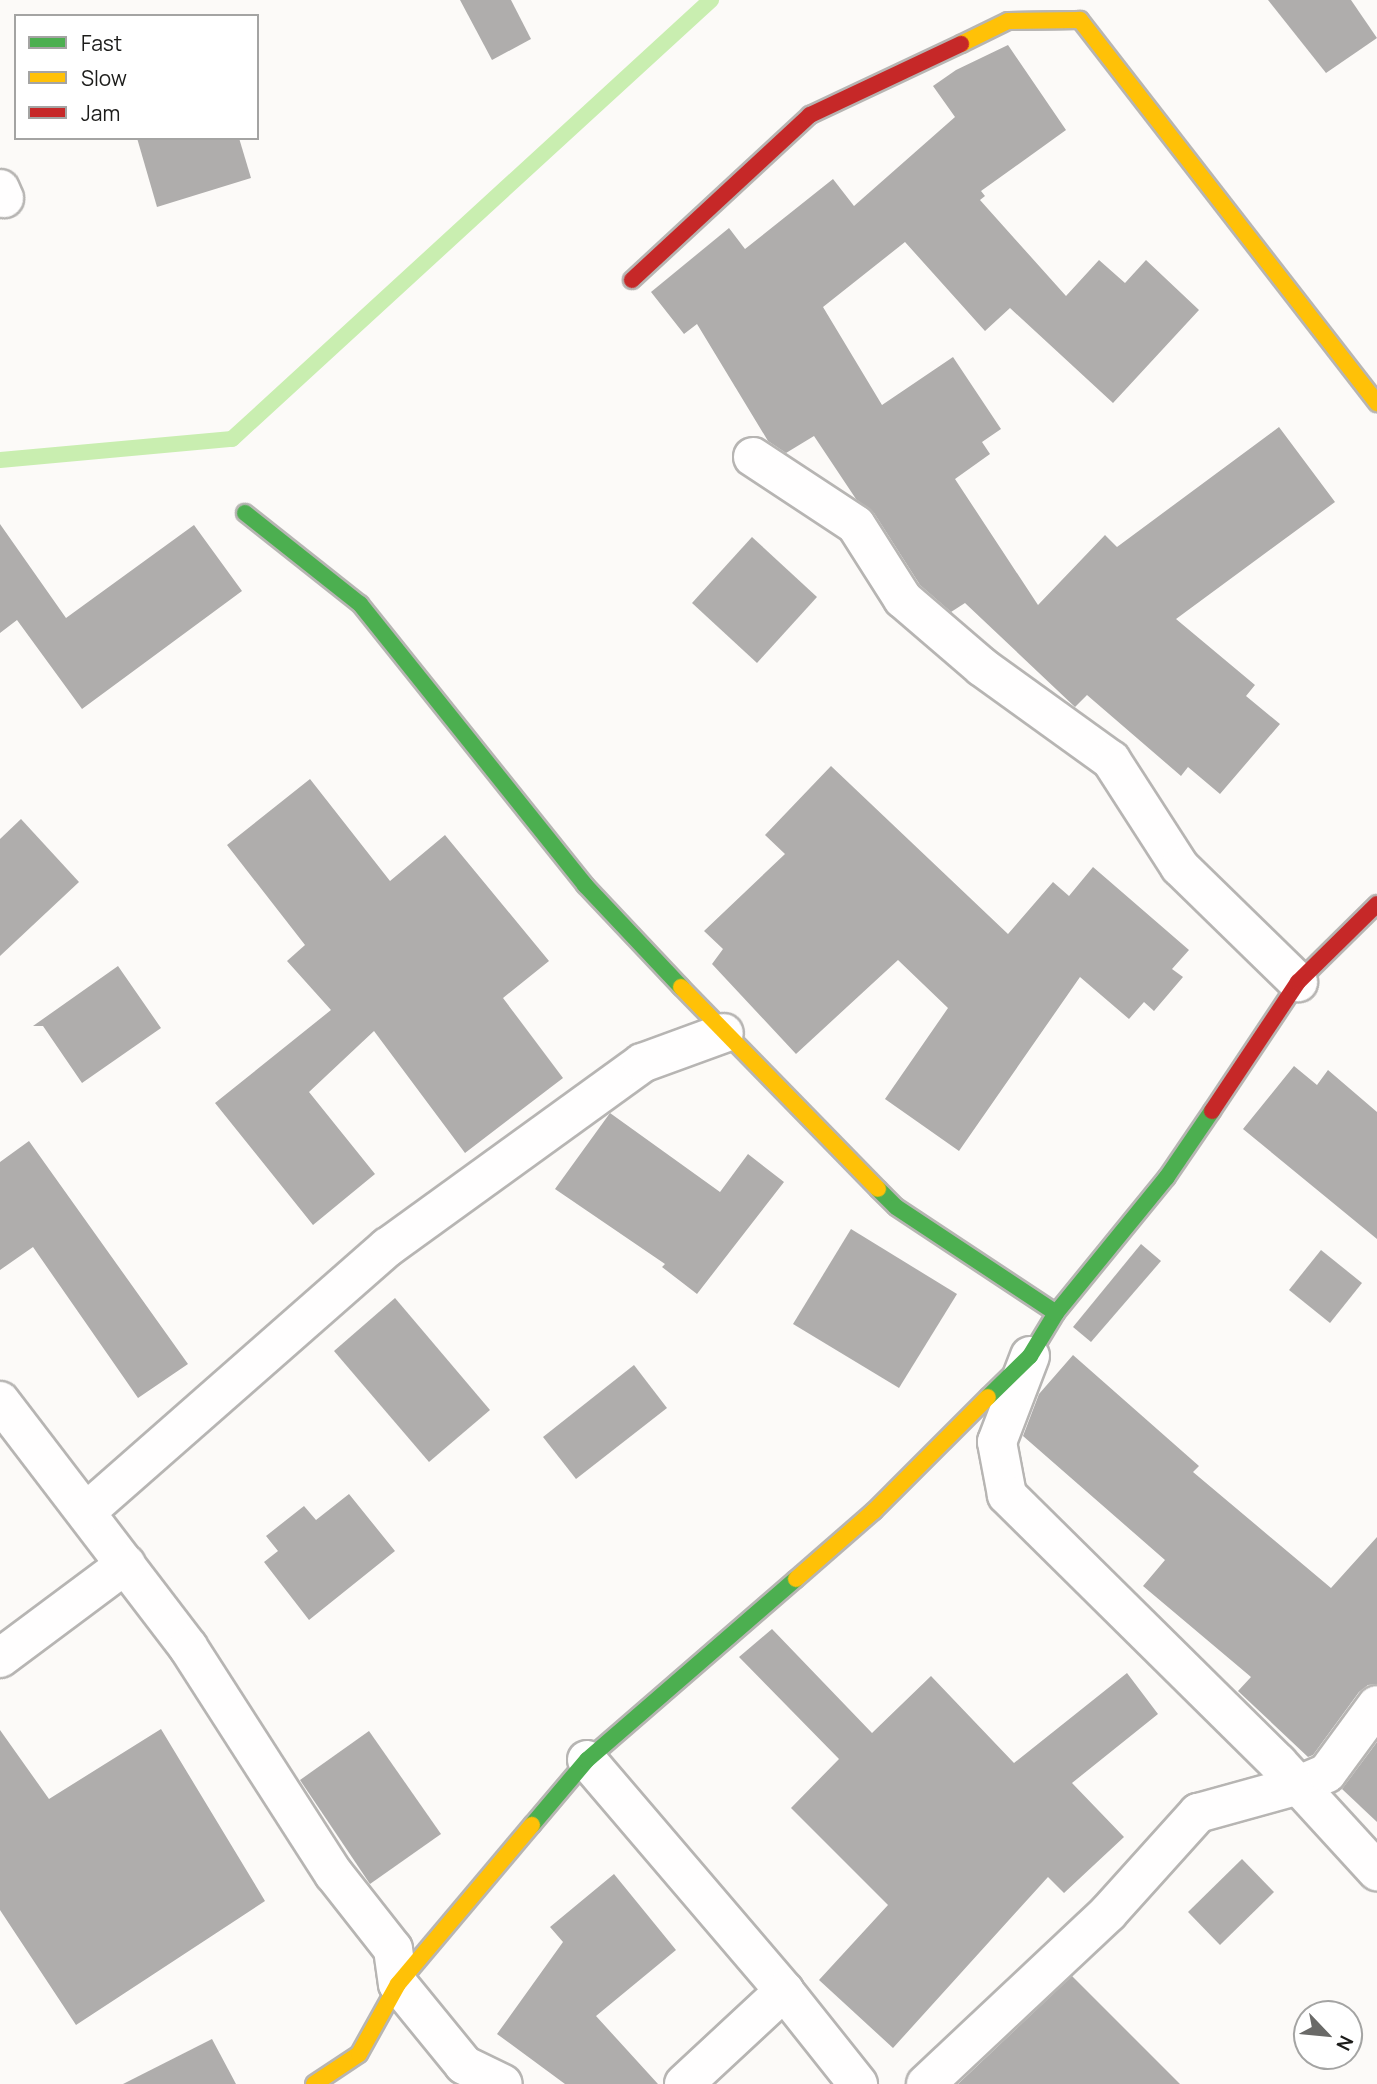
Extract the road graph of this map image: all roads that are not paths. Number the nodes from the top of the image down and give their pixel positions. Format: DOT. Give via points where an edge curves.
graph roads {
  1 [pos="632,281"];
  2 [pos="1377,403"];
  3 [pos="753,457"];
  4 [pos="245,513"];
  5 [pos="1377,904"];
  6 [pos="1298,982"];
  7 [pos="724,1033"];
  8 [pos="1056,1313"];
  9 [pos="1030,1356"];
  10 [pos="0,1401"];
  11 [pos="86,1512"];
  12 [pos="126,1564"];
  13 [pos="0,1658"];
  14 [pos="1377,1705"];
  15 [pos="587,1760"];
  16 [pos="1299,1785"];
  17 [pos="1377,1871"];
  18 [pos="398,1984"];
  19 [pos="784,1991"];
  20 [pos="314,2084"];
  21 [pos="503,2084"];
  22 [pos="684,2084"];
  23 [pos="858,2084"];
  24 [pos="926,2084"];
  1 -- 2 [label="street" via="810,115 1008,20 1080,20"];
  3 -- 6 [label="street" via="856,526 903,599 982,667 1111,760 1180,867"];
  4 -- 7 [label="street" via="360,604 585,885"];
  5 -- 6 [label="street"];
  6 -- 8 [label="street" via="1167,1177"];
  7 -- 8 [label="street" via="896,1207"];
  7 -- 11 [label="street" via="642,1063 388,1247"];
  8 -- 9 [label="street"];
  9 -- 15 [label="street" via="874,1511"];
  9 -- 16 [label="street" via="998,1443 1007,1495"];
  10 -- 11 [label="street"];
  11 -- 12 [label="street"];
  12 -- 13 [label="street"];
  12 -- 18 [label="street" via="188,1647 334,1874 393,1949"];
  14 -- 16 [label="street" via="1327,1773"];
  15 -- 18 [label="street"];
  15 -- 19 [label="street"];
  16 -- 17 [label="street"];
  16 -- 24 [label="street" via="1198,1813 1108,1913"];
  18 -- 20 [label="street" via="359,2054"];
  18 -- 21 [label="street" via="464,2065"];
  19 -- 22 [label="street"];
  19 -- 23 [label="street"];
}
